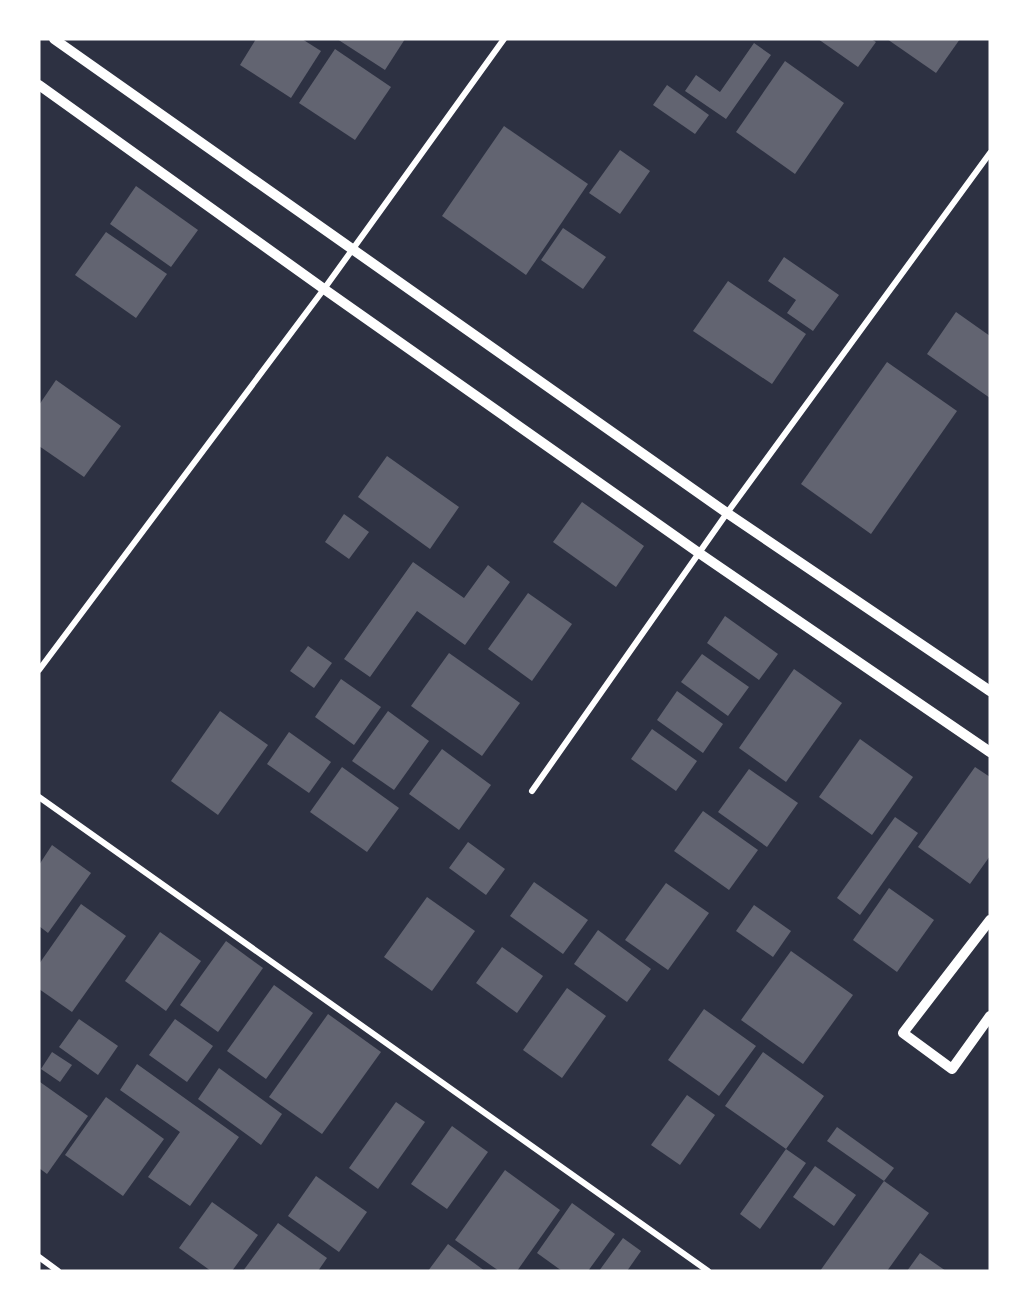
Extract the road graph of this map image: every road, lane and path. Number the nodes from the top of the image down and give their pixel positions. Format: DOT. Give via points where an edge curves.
graph roads {
  1 [pos="54,39"];
  2 [pos="504,39"];
  3 [pos="39,85"];
  4 [pos="990,153"];
  5 [pos="353,249"];
  6 [pos="324,289"];
  7 [pos="727,513"];
  8 [pos="699,554"];
  9 [pos="39,670"];
  10 [pos="990,691"];
  11 [pos="990,752"];
  12 [pos="532,791"];
  13 [pos="39,797"];
  14 [pos="990,920"];
  15 [pos="990,1016"];
  16 [pos="39,1257"];
  17 [pos="58,1271"];
  18 [pos="708,1271"];
  1 -- 5 [label="street"];
  2 -- 5 [label="street"];
  3 -- 6 [label="street"];
  4 -- 7 [label="street"];
  5 -- 6 [label="street"];
  5 -- 7 [label="street"];
  6 -- 8 [label="street"];
  6 -- 9 [label="street"];
  7 -- 8 [label="street"];
  7 -- 10 [label="street"];
  8 -- 11 [label="street"];
  8 -- 12 [label="street"];
  13 -- 18 [label="street"];
  14 -- 15 [label="street" via="903,1033 952,1069"];
  16 -- 17 [label="street"];
}
